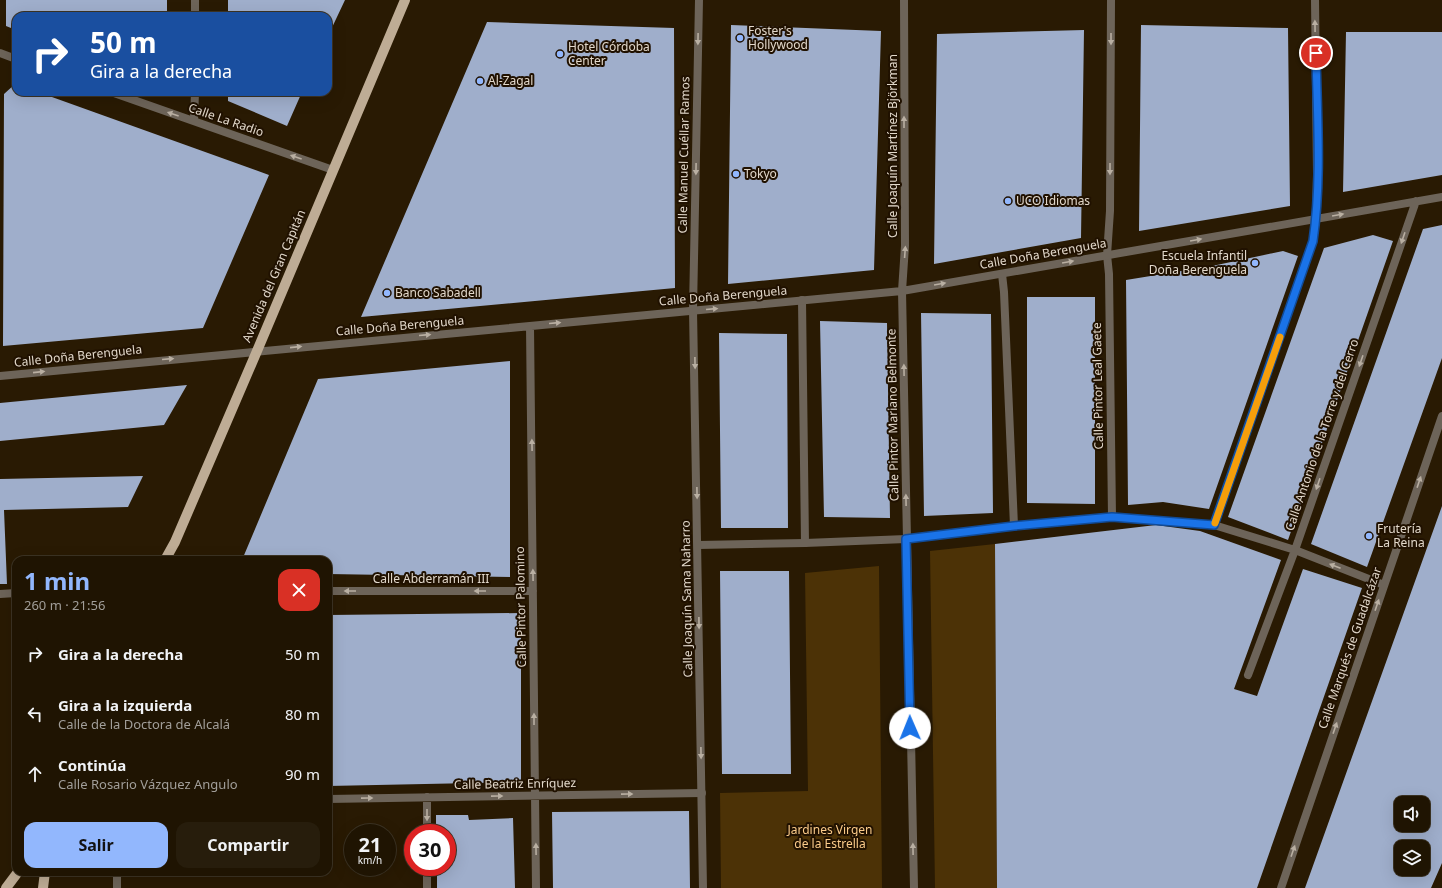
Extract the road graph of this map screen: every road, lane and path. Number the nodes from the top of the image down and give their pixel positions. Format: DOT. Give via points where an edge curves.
graph roads {
  1 [pos="195,0"];
  2 [pos="405,0"];
  3 [pos="699,0"];
  4 [pos="904,0"];
  5 [pos="1111,0"];
  6 [pos="1315,0"];
  7 [pos="195,12"];
  8 [pos="0,53"];
  9 [pos="12,58"];
  10 [pos="122,96"];
  11 [pos="194,96"];
  12 [pos="194,121"];
  13 [pos="333,170"];
  14 [pos="1442,197"];
  15 [pos="1416,201"];
  16 [pos="1316,219"];
  17 [pos="1107,255"];
  18 [pos="1002,274"];
  19 [pos="902,291"];
  20 [pos="802,300"];
  21 [pos="693,310"];
  22 [pos="530,326"];
  23 [pos="257,351"];
  24 [pos="0,376"];
  25 [pos="1442,416"];
  26 [pos="1112,517"];
  27 [pos="1214,525"];
  28 [pos="1014,526"];
  29 [pos="906,539"];
  30 [pos="804,544"];
  31 [pos="698,545"];
  32 [pos="1295,550"];
  33 [pos="167,556"];
  34 [pos="1384,585"];
  35 [pos="332,591"];
  36 [pos="533,591"];
  37 [pos="12,593"];
  38 [pos="0,594"];
  39 [pos="1248,675"];
  40 [pos="702,793"];
  41 [pos="535,796"];
  42 [pos="427,797"];
  43 [pos="332,799"];
  44 [pos="427,824"];
  45 [pos="15,876"];
  46 [pos="44,876"];
  47 [pos="117,876"];
  48 [pos="427,876"];
  49 [pos="6,888"];
  50 [pos="43,888"];
  51 [pos="116,888"];
  52 [pos="427,888"];
  53 [pos="536,888"];
  54 [pos="703,888"];
  55 [pos="914,888"];
  56 [pos="1280,888"];
  1 -- 7 [label="street"];
  2 -- 13 [label="main road, Avenida del Gran Capitán"];
  3 -- 21 [label="street, Calle Manuel Cuéllar Ramos, one-way"];
  19 -- 4 [label="street, Calle Joaquín Martínez Björkman, one-way" via="905,246"];
  5 -- 17 [label="street, Calle Pintor Leal Gaete, one-way" via="1110,211"];
  16 -- 6 [label="street, one-way"];
  8 -- 9 [label="street"];
  12 -- 10 [label="street, Calle La Radio, one-way"];
  11 -- 12 [label="street"];
  13 -- 12 [label="street, Calle La Radio, one-way"];
  13 -- 23 [label="main road, Avenida del Gran Capitán"];
  14 -- 15 [label="street, Calle Doña Berenguela"];
  16 -- 15 [label="street, Calle Doña Berenguela, one-way"];
  15 -- 32 [label="street, Calle Antonio de la Torre y del Cerro, one-way"];
  17 -- 16 [label="street, Calle Doña Berenguela, one-way"];
  16 -- 27 [label="street" via="1313,241"];
  18 -- 17 [label="street, Calle Doña Berenguela, one-way"];
  17 -- 26 [label="street, Calle Pintor Leal Gaete"];
  19 -- 18 [label="street, Calle Doña Berenguela, one-way"];
  18 -- 28 [label="street"];
  19 -- 20 [label="street, Calle Doña Berenguela"];
  29 -- 19 [label="street, Calle Pintor Mariano Belmonte, one-way"];
  21 -- 20 [label="street, Calle Doña Berenguela, one-way"];
  20 -- 30 [label="street"];
  22 -- 21 [label="street, Calle Doña Berenguela, one-way"];
  21 -- 31 [label="street, Calle Joaquín Sama Naharro, one-way"];
  23 -- 22 [label="street, Calle Doña Berenguela, one-way"];
  36 -- 22 [label="street, Calle Pintor Palomino, one-way"];
  24 -- 23 [label="street, Calle Doña Berenguela, one-way"];
  23 -- 33 [label="main road, Avenida del Gran Capitán"];
  34 -- 25 [label="street, Calle Marqués de Guadalcázar, one-way"];
  26 -- 27 [label="street"];
  26 -- 28 [label="street"];
  27 -- 32 [label="street"];
  28 -- 29 [label="street"];
  29 -- 30 [label="street"];
  55 -- 29 [label="street, Calle Pintor Mariano Belmonte, one-way"];
  30 -- 31 [label="street"];
  31 -- 40 [label="street, Calle Joaquín Sama Naharro, one-way"];
  34 -- 32 [label="street, one-way"];
  32 -- 39 [label="street, Calle Antonio de la Torre y del Cerro"];
  56 -- 34 [label="street, Calle Marqués de Guadalcázar, one-way"];
  36 -- 35 [label="street, Calle Abderramán III, one-way"];
  41 -- 36 [label="street, Calle Pintor Palomino, one-way"];
  37 -- 38 [label="street"];
  41 -- 40 [label="street, Calle Beatriz Enríquez, one-way"];
  40 -- 54 [label="street, Calle Joaquín Sama Naharro"];
  42 -- 41 [label="street, Calle Beatriz Enríquez, one-way"];
  53 -- 41 [label="street, Calle Pintor Palomino, one-way"];
  43 -- 42 [label="street, Calle Beatriz Enríquez, one-way"];
  42 -- 44 [label="street, one-way"];
  45 -- 49 [label="main road"];
  46 -- 50 [label="main road"];
  47 -- 51 [label="street"];
  48 -- 52 [label="street"];
}
